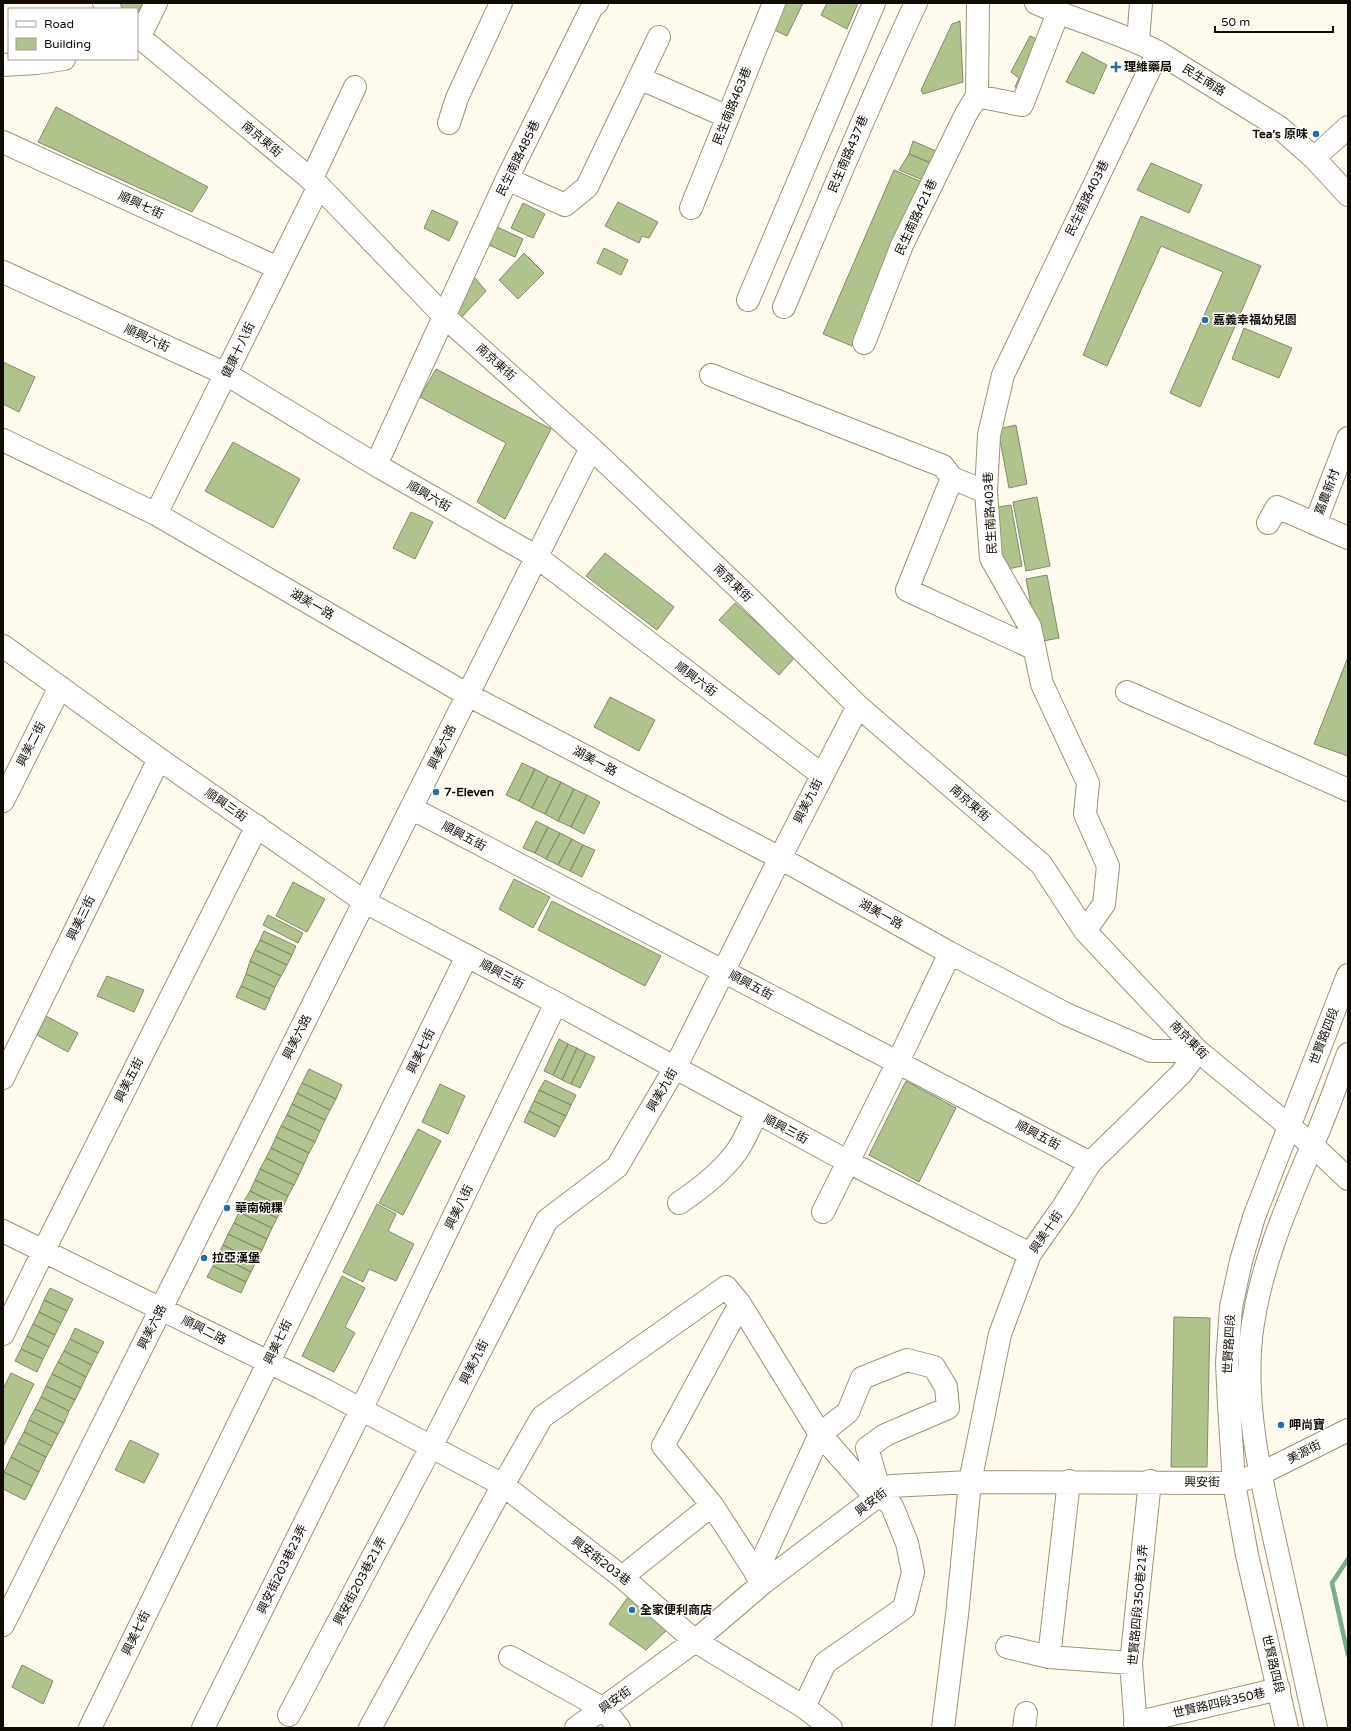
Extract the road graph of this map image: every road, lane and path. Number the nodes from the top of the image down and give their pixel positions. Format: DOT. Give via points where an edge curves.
graph roads {
  1 [pos="156,3"];
  2 [pos="501,3"];
  3 [pos="597,3"];
  4 [pos="774,3"];
  5 [pos="874,3"];
  6 [pos="916,3"];
  7 [pos="978,3"];
  8 [pos="1036,3"];
  9 [pos="1140,3"];
  10 [pos="1058,13"];
  11 [pos="138,37"];
  12 [pos="658,37"];
  13 [pos="1138,42"];
  14 [pos="1158,52"];
  15 [pos="57,60"];
  16 [pos="3,65"];
  17 [pos="639,78"];
  18 [pos="355,87"];
  19 [pos="977,96"];
  20 [pos="728,117"];
  21 [pos="449,123"];
  22 [pos="1348,127"];
  23 [pos="3,142"];
  24 [pos="1314,158"];
  25 [pos="508,180"];
  26 [pos="315,183"];
  27 [pos="1348,195"];
  28 [pos="691,208"];
  29 [pos="278,268"];
  30 [pos="3,272"];
  31 [pos="748,300"];
  32 [pos="784,307"];
  33 [pos="445,317"];
  34 [pos="864,342"];
  35 [pos="226,374"];
  36 [pos="710,375"];
  37 [pos="1348,438"];
  38 [pos="3,440"];
  39 [pos="591,448"];
  40 [pos="376,465"];
  41 [pos="952,478"];
  42 [pos="986,492"];
  43 [pos="156,514"];
  44 [pos="1268,523"];
  45 [pos="1315,524"];
  46 [pos="1348,538"];
  47 [pos="537,557"];
  48 [pos="3,646"];
  49 [pos="1033,648"];
  50 [pos="60,687"];
  51 [pos="1127,692"];
  52 [pos="468,695"];
  53 [pos="858,706"];
  54 [pos="159,759"];
  55 [pos="822,775"];
  56 [pos="1348,790"];
  57 [pos="3,800"];
  58 [pos="411,808"];
  59 [pos="257,826"];
  60 [pos="780,858"];
  61 [pos="365,902"];
  62 [pos="1085,931"];
  63 [pos="950,953"];
  64 [pos="467,956"];
  65 [pos="723,970"];
  66 [pos="1348,974"];
  67 [pos="556,1003"];
  68 [pos="1198,1051"];
  69 [pos="898,1062"];
  70 [pos="1346,1062"];
  71 [pos="675,1068"];
  72 [pos="3,1078"];
  73 [pos="757,1113"];
  74 [pos="1290,1127"];
  75 [pos="1312,1145"];
  76 [pos="848,1162"];
  77 [pos="1090,1163"];
  78 [pos="1348,1179"];
  79 [pos="680,1203"];
  80 [pos="823,1212"];
  81 [pos="3,1231"];
  82 [pos="44,1250"];
  83 [pos="1030,1254"];
  84 [pos="740,1304"];
  85 [pos="161,1309"];
  86 [pos="3,1334"];
  87 [pos="268,1362"];
  88 [pos="361,1410"];
  89 [pos="1348,1430"];
  90 [pos="820,1434"];
  91 [pos="431,1447"];
  92 [pos="1260,1474"];
  93 [pos="1068,1481"];
  94 [pos="1150,1481"];
  95 [pos="970,1482"];
  96 [pos="1234,1483"];
  97 [pos="502,1485"];
  98 [pos="879,1497"];
  99 [pos="712,1505"];
  100 [pos="622,1577"];
  101 [pos="760,1579"];
  102 [pos="3,1625"];
  103 [pos="695,1641"];
  104 [pos="1007,1647"];
  105 [pos="510,1657"];
  106 [pos="1049,1657"];
  107 [pos="1131,1663"];
  108 [pos="1279,1689"];
  109 [pos="804,1707"];
  110 [pos="604,1709"];
  111 [pos="289,1715"];
  112 [pos="1136,1726"];
  113 [pos="90,1728"];
  114 [pos="203,1728"];
  115 [pos="370,1728"];
  116 [pos="576,1728"];
  117 [pos="619,1728"];
  118 [pos="830,1728"];
  119 [pos="943,1728"];
  120 [pos="1288,1728"];
  121 [pos="1316,1728"];
  1 -- 11 [label="street"];
  2 -- 21 [label="street" via="457,98"];
  3 -- 25 [label="street, 民生南路485巷" via="592,7"];
  4 -- 20 [label="street, 民生南路463巷"];
  5 -- 31 [label="street"];
  6 -- 32 [label="street, 民生南路437巷" via="883,73"];
  7 -- 19 [label="street"];
  8 -- 10 [label="street, 民生南路"];
  9 -- 13 [label="street"];
  10 -- 13 [label="street, 民生南路"];
  10 -- 19 [label="street" via="1022,105"];
  11 -- 26 [label="street, 南京東街"];
  12 -- 17 [label="street"];
  13 -- 14 [label="street, 民生南路"];
  14 -- 24 [label="street, 民生南路" via="1279,127"];
  14 -- 42 [label="street, 民生南路403巷" via="1003,375 989,435"];
  15 -- 16 [label="street"];
  17 -- 20 [label="street"];
  17 -- 25 [label="street" via="587,187 565,205"];
  18 -- 26 [label="street, 健康十八街"];
  19 -- 34 [label="street, 民生南路421巷" via="902,246"];
  20 -- 28 [label="street, 民生南路463巷"];
  22 -- 24 [label="street"];
  23 -- 29 [label="street, 順興七街"];
  24 -- 27 [label="street, 民生南路"];
  25 -- 33 [label="street, 民生南路485巷"];
  26 -- 29 [label="street, 健康十八街"];
  26 -- 33 [label="street, 南京東街"];
  29 -- 35 [label="street, 健康十八街"];
  30 -- 35 [label="street, 順興六街"];
  33 -- 39 [label="street, 南京東街"];
  33 -- 40 [label="street, 民生南路485巷"];
  35 -- 40 [label="street, 順興六街"];
  35 -- 43 [label="street, 健康十八街"];
  36 -- 41 [label="street" via="943,466"];
  37 -- 45 [label="street, 嘉農新村"];
  38 -- 43 [label="street, 湖美一路"];
  39 -- 47 [label="street, 興美六路"];
  39 -- 53 [label="street, 南京東街" via="750,598"];
  40 -- 47 [label="street, 順興六街"];
  41 -- 42 [label="street"];
  41 -- 49 [label="street" via="907,590"];
  42 -- 49 [label="street, 民生南路403巷" via="991,558 1030,627"];
  43 -- 52 [label="street, 湖美一路"];
  44 -- 45 [label="street" via="1277,507"];
  45 -- 46 [label="street"];
  47 -- 52 [label="street, 興美六路"];
  47 -- 55 [label="street, 順興六街"];
  48 -- 50 [label="street, 順興三街"];
  49 -- 62 [label="street, 民生南路403巷" via="1042,684 1088,783 1086,814 1108,866 1104,904"];
  50 -- 54 [label="street, 順興三街"];
  50 -- 57 [label="street, 興美二街"];
  51 -- 56 [label="street"];
  52 -- 58 [label="street, 興美六路"];
  52 -- 60 [label="street, 湖美一路"];
  53 -- 55 [label="street, 興美九街"];
  53 -- 62 [label="street, 南京東街" via="1041,864"];
  54 -- 59 [label="street, 順興三街"];
  54 -- 72 [label="street, 興美三街"];
  55 -- 60 [label="street, 興美九街"];
  58 -- 61 [label="street, 興美六路"];
  58 -- 65 [label="street, 順興五街"];
  59 -- 61 [label="street, 順興三街"];
  59 -- 82 [label="street, 興美五街"];
  60 -- 63 [label="street, 湖美一路"];
  60 -- 65 [label="street, 興美九街"];
  61 -- 64 [label="street, 順興三街"];
  61 -- 85 [label="street, 興美六路"];
  62 -- 68 [label="street, 南京東街"];
  63 -- 68 [label="street, 湖美一路" via="1066,1014 1151,1050"];
  63 -- 69 [label="street"];
  64 -- 67 [label="street, 順興三街"];
  64 -- 87 [label="street, 興美七街"];
  65 -- 69 [label="street, 順興五街"];
  65 -- 71 [label="street, 興美九街"];
  66 -- 74 [label="street, 世賢路四段"];
  67 -- 71 [label="street, 順興三街"];
  67 -- 88 [label="street, 興美八街"];
  68 -- 74 [label="street, 南京東街"];
  68 -- 77 [label="street, 興美十街" via="1181,1074"];
  69 -- 76 [label="street"];
  69 -- 77 [label="street, 順興五街"];
  70 -- 75 [label="street, 世賢路四段"];
  71 -- 73 [label="street, 順興三街"];
  71 -- 91 [label="street, 興美九街" via="617,1167 547,1220"];
  73 -- 76 [label="street, 順興三街"];
  73 -- 79 [label="street" via="738,1150 725,1166"];
  74 -- 75 [label="street, 南京東街"];
  74 -- 96 [label="street, 世賢路四段" via="1254,1217 1231,1307 1227,1363"];
  75 -- 78 [label="street, 南京東街"];
  75 -- 92 [label="street, 世賢路四段" via="1271,1250 1251,1339 1250,1395"];
  76 -- 80 [label="street"];
  76 -- 83 [label="street, 順興三街"];
  77 -- 83 [label="street, 興美十街"];
  81 -- 82 [label="street, 順興二路"];
  82 -- 85 [label="street, 順興二路"];
  82 -- 86 [label="street, 興美五街"];
  83 -- 95 [label="street, 興美十街" via="1000,1334"];
  84 -- 90 [label="street"];
  84 -- 97 [label="street" via="726,1287 542,1417"];
  84 -- 99 [label="street" via="663,1446"];
  85 -- 87 [label="street, 順興二路"];
  85 -- 102 [label="street, 興美六路"];
  87 -- 88 [label="street, 順興二路"];
  87 -- 113 [label="street, 興美七街"];
  88 -- 91 [label="street, 興安街203巷"];
  88 -- 114 [label="street, 興安街203巷23弄"];
  89 -- 92 [label="street, 美源街"];
  90 -- 98 [label="street"];
  90 -- 98 [label="street" via="848,1412 862,1378 907,1360 934,1367 946,1387 948,1408 885,1435 868,1448"];
  90 -- 101 [label="street"];
  91 -- 97 [label="street, 興安街203巷"];
  91 -- 111 [label="street, 興安街203巷21弄"];
  92 -- 96 [label="street, 興安街"];
  92 -- 121 [label="street, 世賢路四段"];
  93 -- 94 [label="street, 興安街"];
  93 -- 95 [label="street, 興安街"];
  93 -- 106 [label="street"];
  94 -- 96 [label="street, 興安街"];
  94 -- 107 [label="street, 世賢路四段350巷21弄"];
  95 -- 98 [label="street, 興安街" via="892,1486"];
  95 -- 119 [label="street, 興美十街"];
  96 -- 108 [label="street, 世賢路四段" via="1247,1555"];
  97 -- 100 [label="street, 興安街203巷"];
  97 -- 115 [label="street"];
  98 -- 101 [label="street, 興安街"];
  98 -- 109 [label="street" via="892,1506 907,1543 913,1572 904,1608 825,1663"];
  99 -- 100 [label="street"];
  99 -- 101 [label="street"];
  100 -- 103 [label="street, 興安街203巷"];
  101 -- 103 [label="street, 興安街"];
  103 -- 109 [label="street, 興安街203巷"];
  103 -- 110 [label="street, 興安街"];
  104 -- 106 [label="street"];
  105 -- 110 [label="street"];
  106 -- 107 [label="street"];
  107 -- 112 [label="street, 世賢路四段350巷21弄"];
  108 -- 112 [label="street, 世賢路四段350巷"];
  108 -- 120 [label="street, 世賢路四段"];
  109 -- 118 [label="street, 興安街203巷"];
  110 -- 116 [label="street, 興安街"];
  110 -- 117 [label="street"];
}
